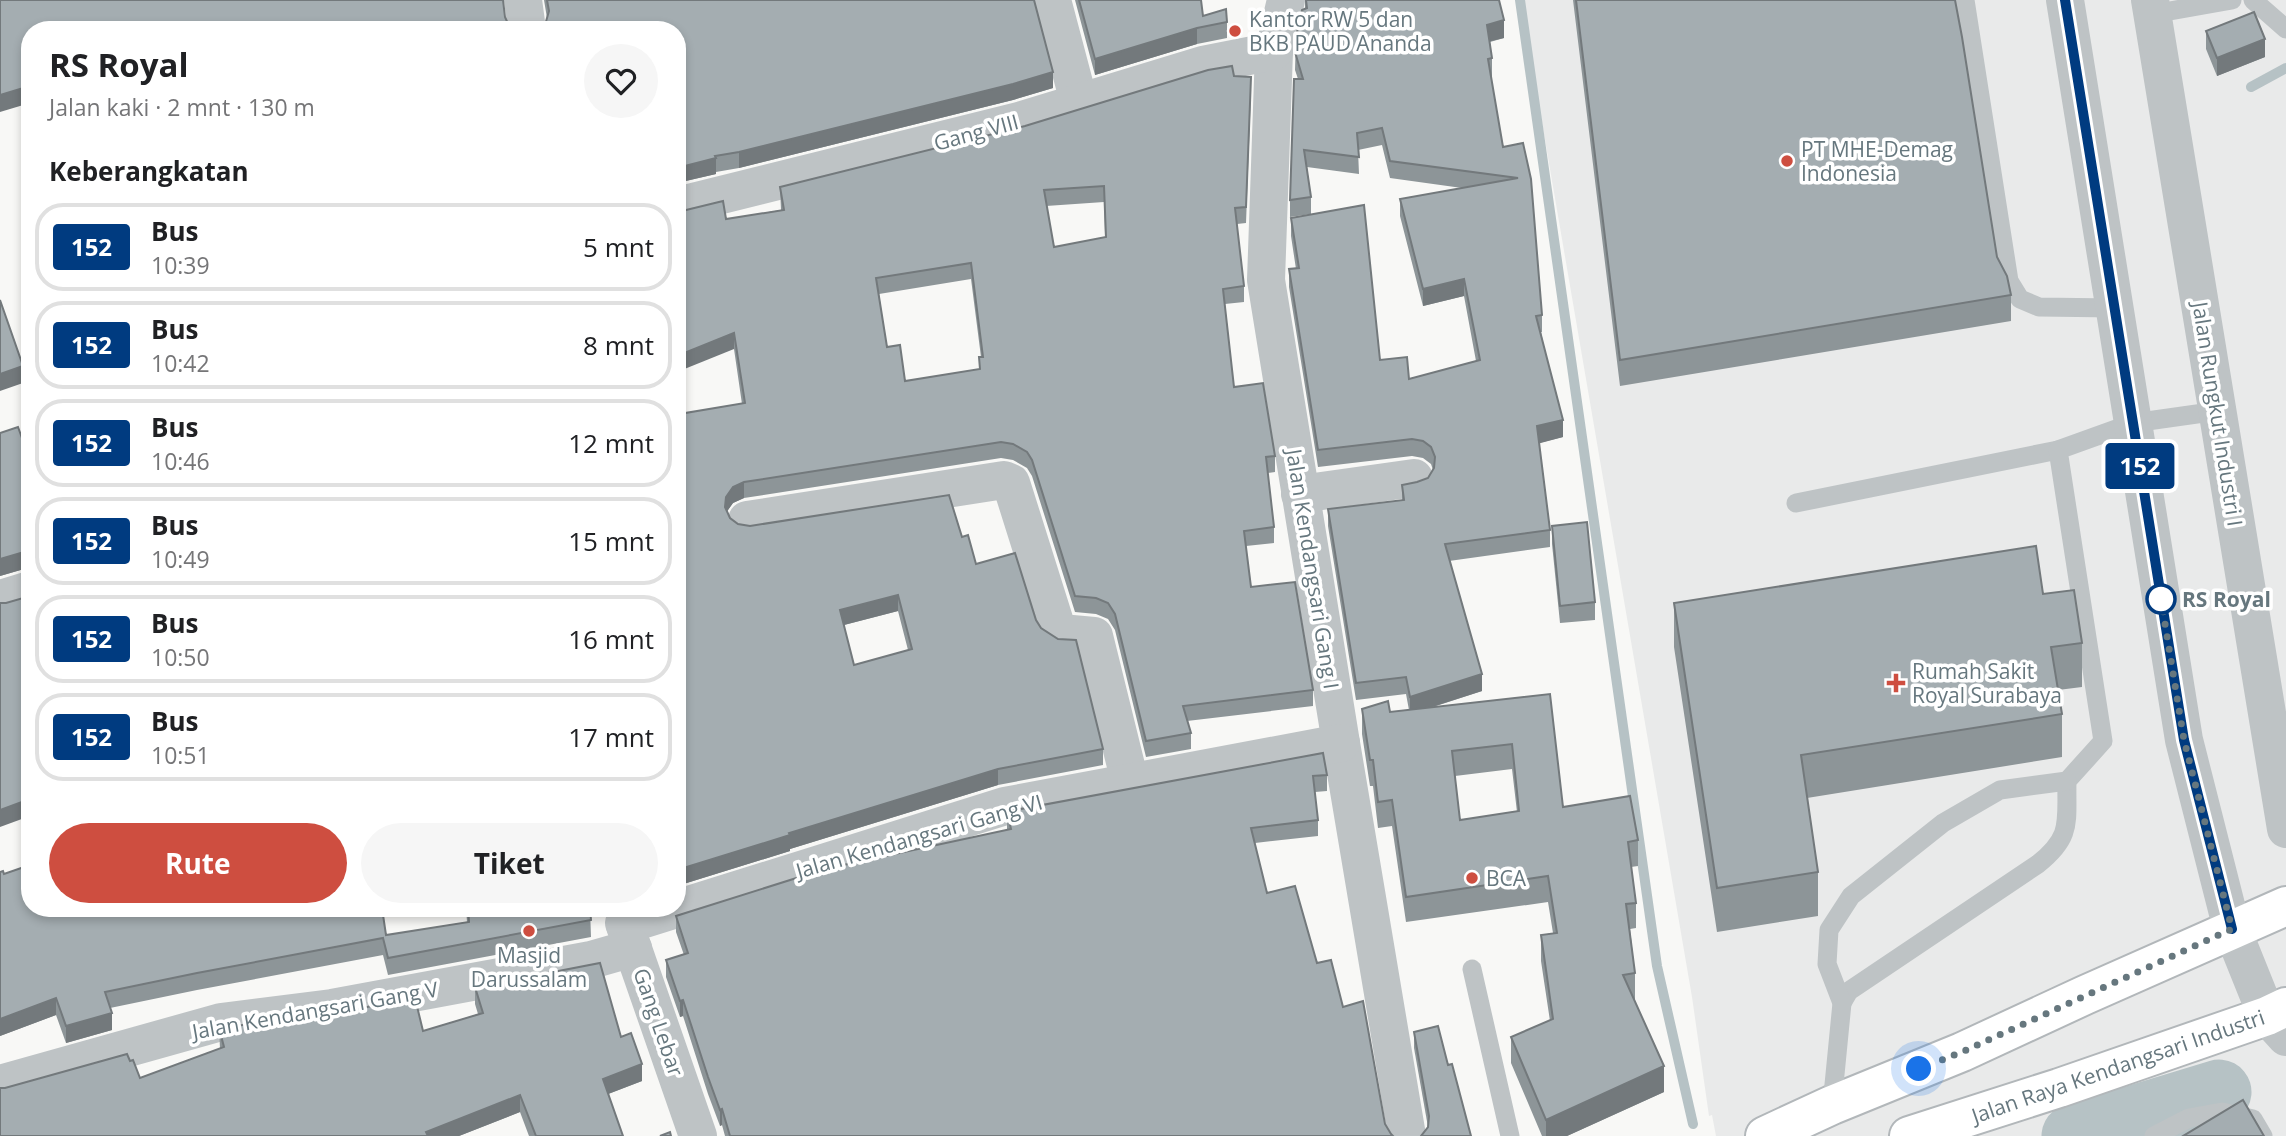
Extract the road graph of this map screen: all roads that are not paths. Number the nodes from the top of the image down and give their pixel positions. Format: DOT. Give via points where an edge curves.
graph roads {
  1 [pos="523,0"];
  2 [pos="1052,0"];
  3 [pos="1286,0"];
  4 [pos="1965,0"];
  5 [pos="2065,0"];
  6 [pos="2232,0"];
  7 [pos="2253,0"];
  8 [pos="2151,7"];
  9 [pos="526,21"];
  10 [pos="2286,29"];
  11 [pos="1273,51"];
  12 [pos="1079,102"];
  13 [pos="686,204"];
  14 [pos="2115,308"];
  15 [pos="2218,411"];
  16 [pos="2133,423"];
  17 [pos="2058,450"];
  18 [pos="1414,478"];
  19 [pos="1300,494"];
  20 [pos="1796,502"];
  21 [pos="747,520"];
  22 [pos="21,593"];
  23 [pos="0,599"];
  24 [pos="1341,743"];
  25 [pos="2067,781"];
  26 [pos="1130,782"];
  27 [pos="2286,829"];
  28 [pos="2286,906"];
  29 [pos="686,908"];
  30 [pos="657,917"];
  31 [pos="626,927"];
  32 [pos="2232,929"];
  33 [pos="1472,969"];
  34 [pos="1842,1003"];
  35 [pos="2279,1020"];
  36 [pos="0,1084"];
  37 [pos="1832,1105"];
  38 [pos="698,1136"];
  39 [pos="1407,1136"];
  40 [pos="1510,1136"];
  41 [pos="1765,1136"];
  42 [pos="1909,1136"];
  43 [pos="2154,1136"];
  44 [pos="2263,1136"];
  1 -- 9 [label="street"];
  2 -- 12 [label="street"];
  3 -- 11 [label="street, Jalan Kendangsari Gang I"];
  4 -- 14 [label="lane" via="2009,281 2020,299 2039,307"];
  5 -- 14 [label="street"];
  6 -- 8 [label="lane"];
  7 -- 10 [label="lane"];
  8 -- 15 [label="street, Jalan Rungkut Industri I"];
  11 -- 12 [label="street, Gang VIII" via="1203,65"];
  11 -- 19 [label="street, Jalan Kendangsari Gang I" via="1266,279"];
  12 -- 13 [label="street, Gang VIII"];
  14 -- 16 [label="street"];
  15 -- 16 [label="lane"];
  15 -- 27 [label="street, Jalan Rungkut Industri I"];
  16 -- 17 [label="lane"];
  16 -- 32 [label="street" via="2184,740"];
  17 -- 20 [label="lane"];
  17 -- 25 [label="lane" via="2103,741"];
  18 -- 19 [label="street"];
  19 -- 24 [label="street, Jalan Kendangsari Gang I"];
  21 -- 26 [label="street" via="1004,480 1011,483 1057,629 1094,636"];
  22 -- 23 [label="street"];
  24 -- 26 [label="street, Jalan Kendangsari Gang VI"];
  24 -- 39 [label="street, Jalan Kendangsari Gang I"];
  25 -- 34 [label="lane" via="2066,831 2054,851 1849,991"];
  25 -- 34 [label="lane" via="2000,790 1943,823 1851,896 1829,930 1827,964"];
  26 -- 29 [label="street, Jalan Kendangsari Gang VI" via="1005,806"];
  28 -- 32 [label="main road"];
  30 -- 31 [label="street, Jalan Kendangsari Gang VI"];
  31 -- 36 [label="street, Jalan Kendangsari Gang V" via="591,960 332,1008 222,1022"];
  31 -- 38 [label="street, Gang Lebar"];
  32 -- 35 [label="street"];
  32 -- 37 [label="main road" via="1962,1052"];
  33 -- 40 [label="lane"];
  34 -- 37 [label="lane"];
  35 -- 42 [label="main road, Jalan Raya Kendangsari Industri"];
  37 -- 41 [label="main road"];
  43 -- 44 [label="lane" via="2189,1118 2222,1112 2253,1119"];
}
